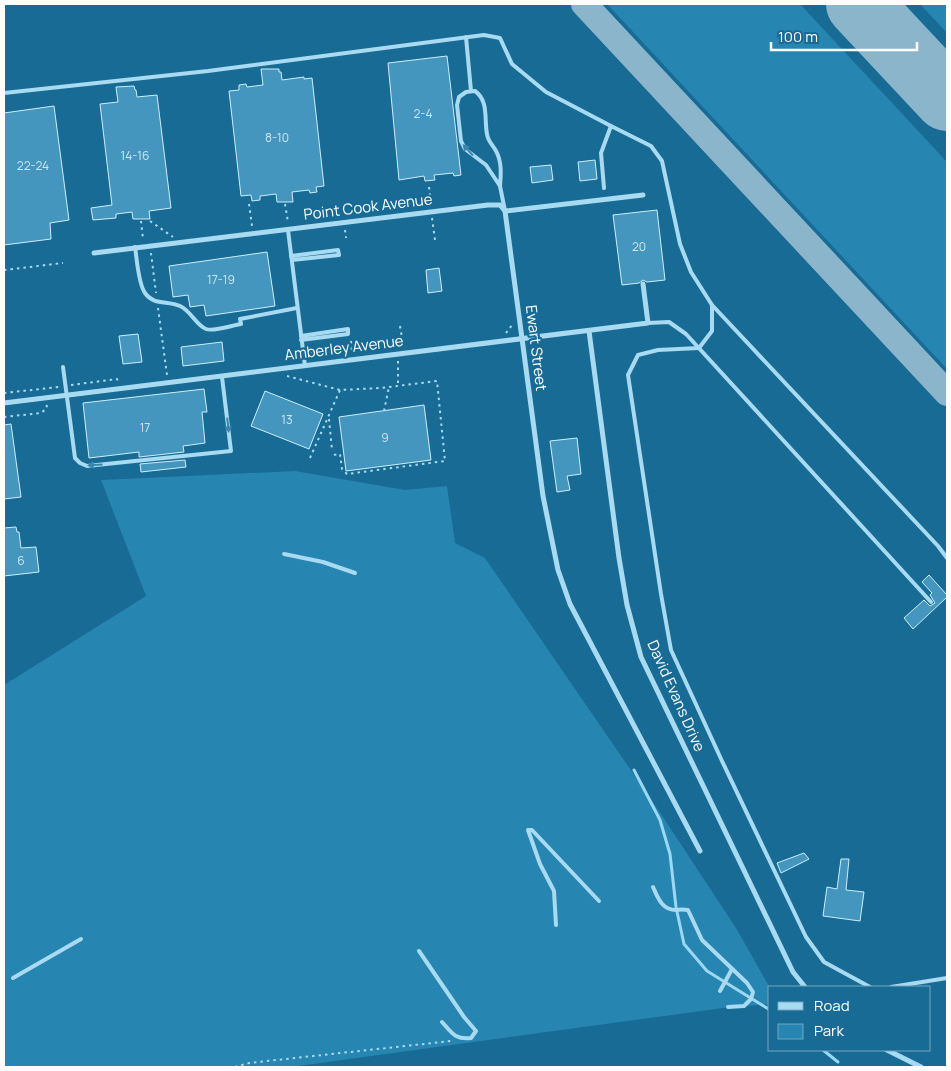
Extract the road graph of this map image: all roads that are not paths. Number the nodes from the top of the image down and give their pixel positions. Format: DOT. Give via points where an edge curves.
graph roads {
  1 [pos="466,38"];
  2 [pos="471,91"];
  3 [pos="4,93"];
  4 [pos="611,126"];
  5 [pos="500,186"];
  6 [pos="604,188"];
  7 [pos="643,195"];
  8 [pos="505,211"];
  9 [pos="288,227"];
  10 [pos="135,247"];
  11 [pos="338,252"];
  12 [pos="94,253"];
  13 [pos="291,258"];
  14 [pos="643,284"];
  15 [pos="712,305"];
  16 [pos="297,308"];
  17 [pos="648,324"];
  18 [pos="589,331"];
  19 [pos="348,332"];
  20 [pos="301,338"];
  21 [pos="522,339"];
  22 [pos="699,348"];
  23 [pos="305,366"];
  24 [pos="62,367"];
  25 [pos="222,377"];
  26 [pos="66,396"];
  27 [pos="4,403"];
  28 [pos="284,554"];
  29 [pos="947,558"];
  30 [pos="355,573"];
  31 [pos="931,602"];
  32 [pos="700,851"];
  33 [pos="653,888"];
  34 [pos="599,901"];
  35 [pos="556,925"];
  36 [pos="81,939"];
  37 [pos="419,951"];
  38 [pos="732,969"];
  39 [pos="13,978"];
  40 [pos="947,978"];
  41 [pos="804,986"];
  42 [pos="868,986"];
  43 [pos="897,986"];
  44 [pos="721,990"];
  45 [pos="728,1007"];
  46 [pos="442,1022"];
  47 [pos="889,1051"];
  48 [pos="921,1067"];
  1 -- 2 [label="lane"];
  1 -- 3 [label="lane"];
  1 -- 4 [label="lane" via="500,38 512,64 546,92"];
  2 -- 5 [label="lane" via="484,101 487,136 500,162"];
  5 -- 2 [label="lane, one-way" via="486,165 465,149 460,140 457,106 459,98"];
  4 -- 6 [label="lane" via="601,153"];
  4 -- 15 [label="lane" via="651,146 662,161 680,244 691,272"];
  5 -- 8 [label="lane"];
  7 -- 8 [label="street, Point Cook Avenue"];
  8 -- 9 [label="street, Point Cook Avenue" via="500,205"];
  8 -- 21 [label="street, Ewart Street"];
  9 -- 10 [label="street, Point Cook Avenue"];
  9 -- 13 [label="lane"];
  10 -- 12 [label="street, Point Cook Avenue"];
  10 -- 16 [label="lane" via="146,294 155,301 183,307 207,329 241,324 240,319"];
  11 -- 13 [label="lane"];
  13 -- 16 [label="lane"];
  14 -- 17 [label="street"];
  15 -- 22 [label="lane" via="712,331"];
  15 -- 29 [label="lane"];
  16 -- 20 [label="lane"];
  17 -- 18 [label="street, Amberley Avenue"];
  17 -- 22 [label="lane" via="669,322"];
  18 -- 21 [label="street, Amberley Avenue"];
  18 -- 41 [label="street, David Evans Drive" via="619,558 641,657 793,972"];
  19 -- 20 [label="lane"];
  20 -- 23 [label="lane"];
  21 -- 23 [label="street, Amberley Avenue"];
  21 -- 32 [label="street, Ewart Street" via="542,488 558,570 570,604"];
  22 -- 31 [label="lane"];
  22 -- 42 [label="lane" via="658,350 638,355 628,375 671,650 806,937 824,962"];
  23 -- 25 [label="street, Amberley Avenue"];
  24 -- 26 [label="lane"];
  25 -- 26 [label="street, Amberley Avenue"];
  25 -- 26 [label="lane, one-way" via="230,451 87,466 75,458"];
  26 -- 27 [label="street, Amberley Avenue"];
  28 -- 30 [label="lane"];
  33 -- 38 [label="lane" via="668,909 688,910 702,940"];
  34 -- 35 [label="lane" via="532,830 528,830 554,891"];
  36 -- 39 [label="lane"];
  37 -- 46 [label="lane" via="476,1031 471,1038 462,1039"];
  38 -- 44 [label="lane"];
  38 -- 45 [label="lane" via="753,996 744,1006"];
  40 -- 43 [label="lane"];
  47 -- 48 [label="street"];
}
